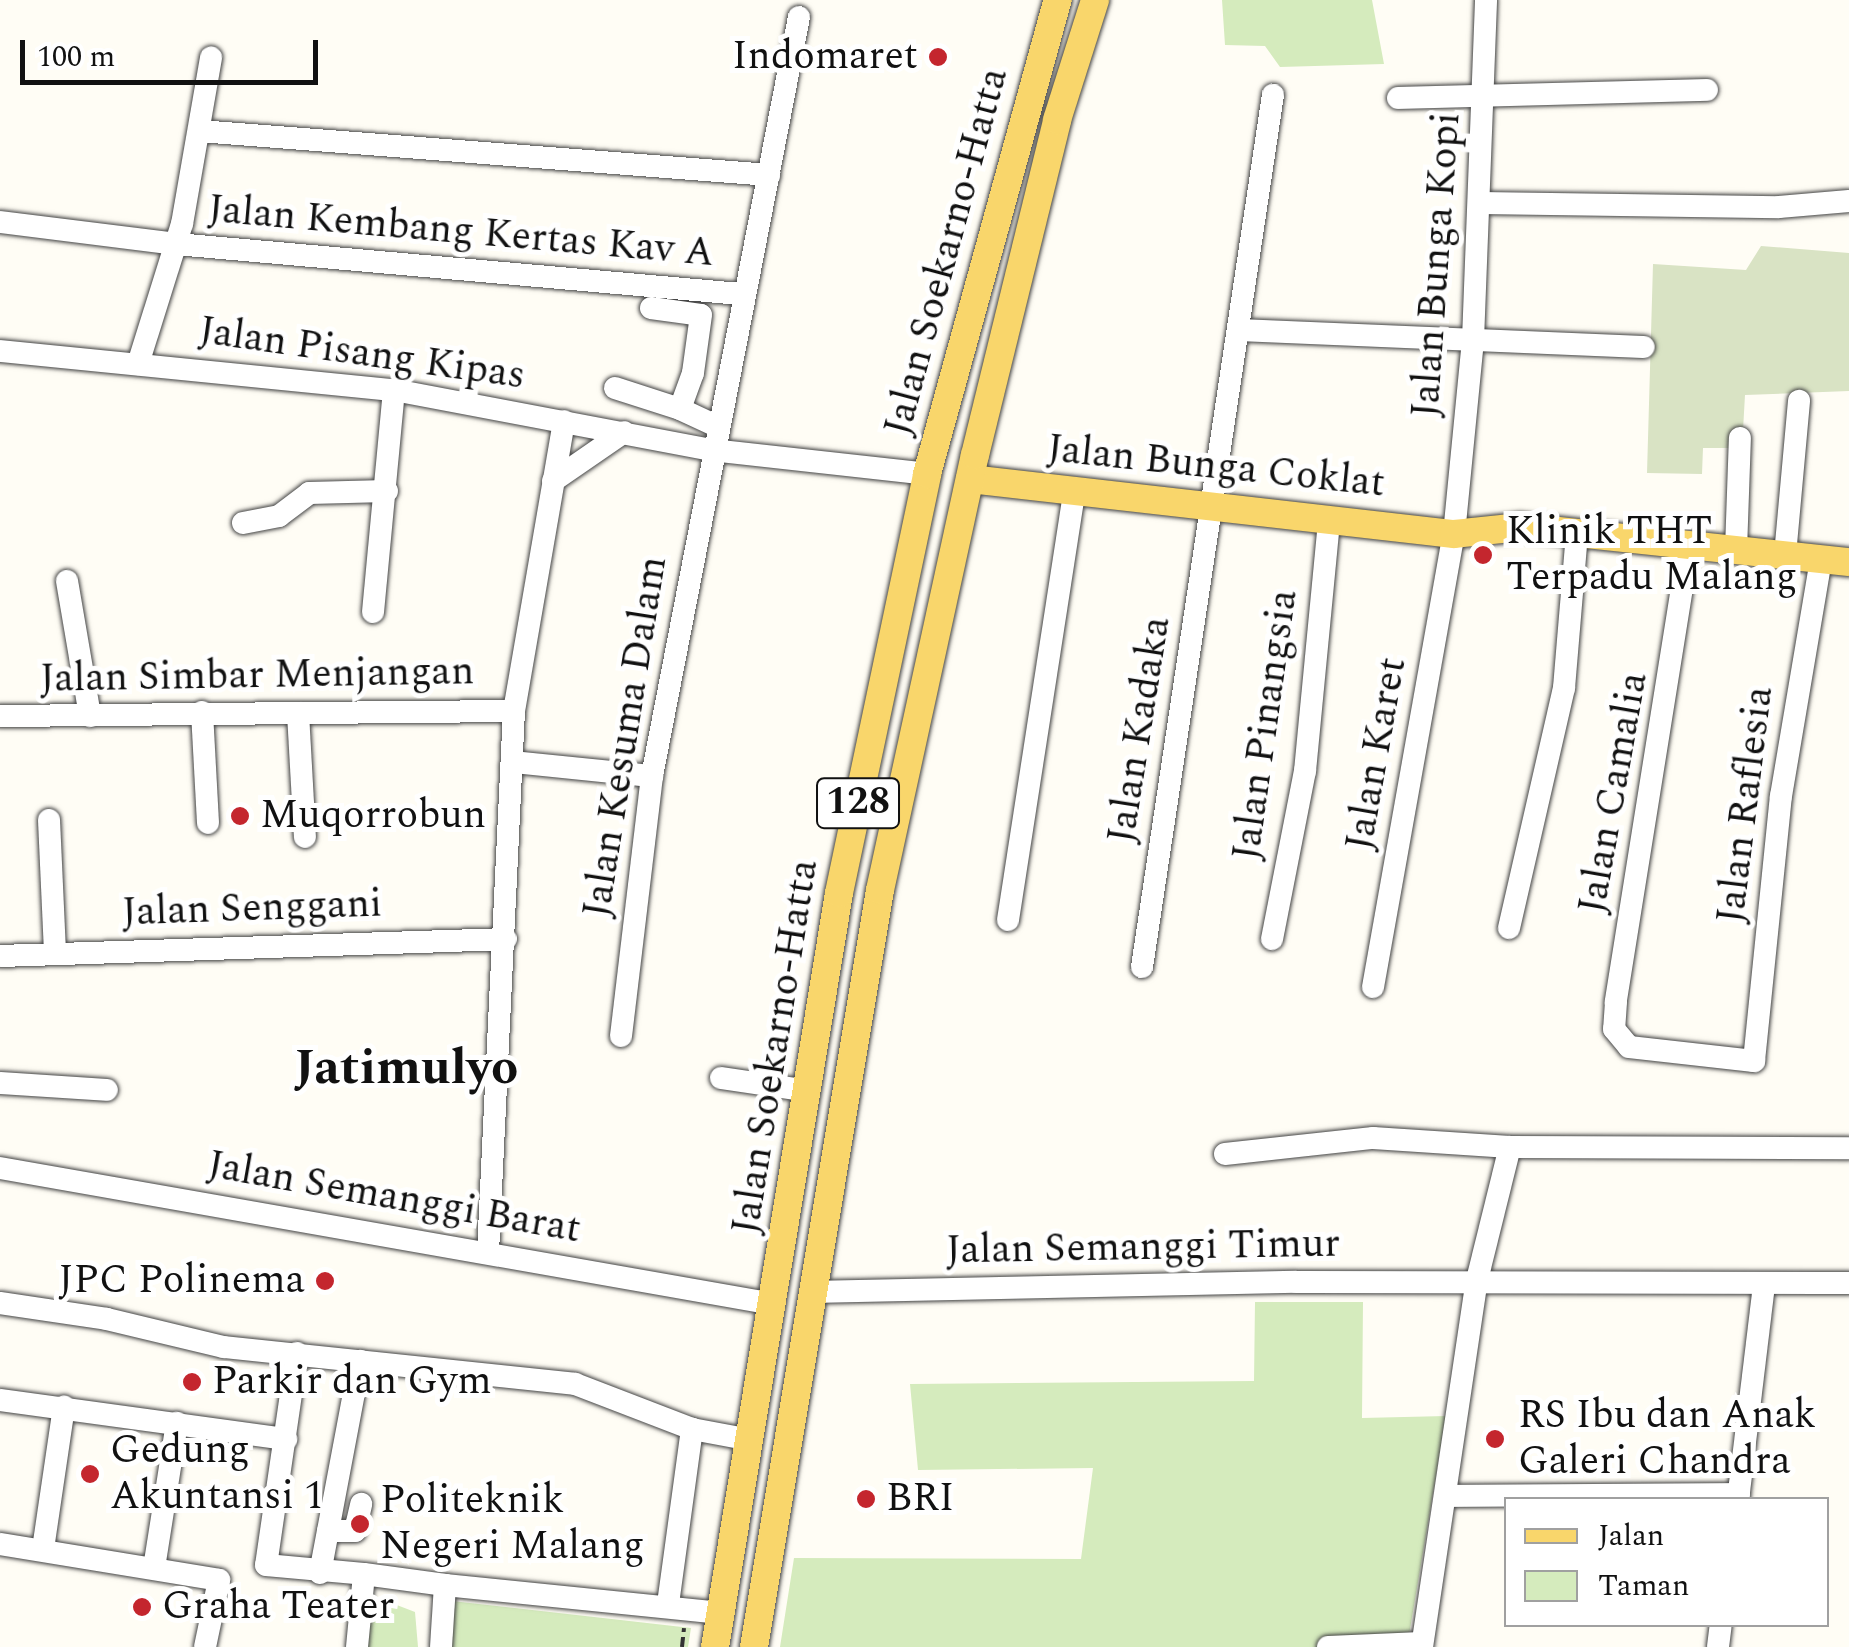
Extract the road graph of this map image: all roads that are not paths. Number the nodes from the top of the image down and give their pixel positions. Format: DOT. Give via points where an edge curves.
graph roads {
  1 [pos="1058,0"];
  2 [pos="1095,0"];
  3 [pos="1486,0"];
  4 [pos="799,17"];
  5 [pos="211,58"];
  6 [pos="1707,90"];
  7 [pos="1486,92"];
  8 [pos="1273,95"];
  9 [pos="1398,98"];
  10 [pos="199,131"];
  11 [pos="769,175"];
  12 [pos="1849,201"];
  13 [pos="1480,203"];
  14 [pos="0,222"];
  15 [pos="176,244"];
  16 [pos="740,294"];
  17 [pos="652,308"];
  18 [pos="1238,330"];
  19 [pos="1473,340"];
  20 [pos="1644,347"];
  21 [pos="0,351"];
  22 [pos="138,364"];
  23 [pos="615,388"];
  24 [pos="394,390"];
  25 [pos="1799,401"];
  26 [pos="680,409"];
  27 [pos="564,421"];
  28 [pos="716,426"];
  29 [pos="624,432"];
  30 [pos="1740,438"];
  31 [pos="711,450"];
  32 [pos="928,474"];
  33 [pos="970,479"];
  34 [pos="553,481"];
  35 [pos="387,491"];
  36 [pos="1074,492"];
  37 [pos="1212,505"];
  38 [pos="1329,521"];
  39 [pos="243,523"];
  40 [pos="1578,533"];
  41 [pos="1454,534"];
  42 [pos="1689,544"];
  43 [pos="1736,550"];
  44 [pos="1785,555"];
  45 [pos="1835,561"];
  46 [pos="67,581"];
  47 [pos="373,612"];
  48 [pos="514,711"];
  49 [pos="202,712"];
  50 [pos="298,713"];
  51 [pos="0,716"];
  52 [pos="90,716"];
  53 [pos="513,762"];
  54 [pos="652,776"];
  55 [pos="50,820"];
  56 [pos="208,823"];
  57 [pos="304,838"];
  58 [pos="1008,920"];
  59 [pos="1509,928"];
  60 [pos="506,938"];
  61 [pos="1272,939"];
  62 [pos="54,954"];
  63 [pos="0,956"];
  64 [pos="1142,967"];
  65 [pos="1372,987"];
  66 [pos="621,1036"];
  67 [pos="1754,1061"];
  68 [pos="722,1078"];
  69 [pos="0,1083"];
  70 [pos="107,1090"];
  71 [pos="809,1090"];
  72 [pos="802,1134"];
  73 [pos="836,1136"];
  74 [pos="1510,1147"];
  75 [pos="1849,1148"];
  76 [pos="1225,1154"];
  77 [pos="0,1168"];
  78 [pos="488,1252"];
  79 [pos="1477,1280"];
  80 [pos="1764,1284"];
  81 [pos="1849,1284"];
  82 [pos="811,1292"];
  83 [pos="0,1303"];
  84 [pos="774,1304"];
  85 [pos="297,1354"];
  86 [pos="360,1361"];
  87 [pos="0,1400"];
  88 [pos="64,1407"];
  89 [pos="177,1423"];
  90 [pos="692,1429"];
  91 [pos="286,1440"];
  92 [pos="750,1440"];
  93 [pos="1446,1496"];
  94 [pos="1738,1497"];
  95 [pos="362,1504"];
  96 [pos="328,1531"];
  97 [pos="0,1544"];
  98 [pos="43,1550"];
  99 [pos="154,1568"];
  100 [pos="320,1573"];
  101 [pos="364,1574"];
  102 [pos="725,1576"];
  103 [pos="765,1582"];
  104 [pos="445,1585"];
  105 [pos="668,1604"];
  106 [pos="720,1613"];
  107 [pos="1422,1645"];
  108 [pos="206,1647"];
  109 [pos="356,1647"];
  110 [pos="441,1647"];
  111 [pos="716,1647"];
  112 [pos="754,1647"];
  113 [pos="1328,1647"];
  1 -- 32 [label="main road, Jalan Soekarno-Hatta / 128"];
  2 -- 33 [label="main road, Jalan Soekarno-Hatta / 128" via="1057,120"];
  3 -- 7 [label="street, Jalan Bunga Kopi"];
  4 -- 11 [label="street, Jalan Kesuma Dalam"];
  5 -- 10 [label="street"];
  6 -- 7 [label="street"];
  7 -- 9 [label="street"];
  7 -- 13 [label="street, Jalan Bunga Kopi"];
  8 -- 18 [label="street, Jalan Kadaka"];
  10 -- 11 [label="street"];
  10 -- 15 [label="street"];
  11 -- 16 [label="street, Jalan Kesuma Dalam"];
  12 -- 13 [label="street" via="1779,207"];
  13 -- 19 [label="street, Jalan Bunga Kopi"];
  14 -- 15 [label="street, Jalan Kembang Kertas Kav A"];
  15 -- 16 [label="street, Jalan Kembang Kertas Kav A"];
  15 -- 22 [label="street"];
  16 -- 28 [label="street, Jalan Kesuma Dalam"];
  17 -- 26 [label="street" via="700,315 693,373"];
  18 -- 19 [label="street"];
  18 -- 37 [label="street, Jalan Kadaka"];
  19 -- 20 [label="street"];
  19 -- 41 [label="street, Jalan Bunga Kopi"];
  21 -- 22 [label="street, Jalan Pisang Kipas"];
  22 -- 24 [label="street, Jalan Pisang Kipas"];
  23 -- 26 [label="street"];
  24 -- 27 [label="street, Jalan Pisang Kipas"];
  24 -- 35 [label="street"];
  25 -- 44 [label="street"];
  26 -- 28 [label="street"];
  27 -- 29 [label="street, Jalan Pisang Kipas"];
  27 -- 34 [label="street"];
  28 -- 31 [label="street, Jalan Kesuma Dalam"];
  29 -- 31 [label="street, Jalan Pisang Kipas"];
  29 -- 34 [label="street"];
  30 -- 43 [label="street"];
  31 -- 32 [label="street"];
  31 -- 54 [label="street, Jalan Kesuma Dalam"];
  32 -- 71 [label="main road, Jalan Soekarno-Hatta / 128" via="839,893"];
  33 -- 36 [label="main road, Jalan Bunga Coklat"];
  33 -- 73 [label="main road, Jalan Soekarno-Hatta / 128" via="880,890"];
  34 -- 48 [label="street"];
  35 -- 39 [label="street" via="309,493 279,516"];
  35 -- 47 [label="street"];
  36 -- 37 [label="main road, Jalan Bunga Coklat"];
  36 -- 58 [label="street"];
  37 -- 38 [label="main road, Jalan Bunga Coklat"];
  37 -- 64 [label="street, Jalan Kadaka"];
  38 -- 41 [label="main road, Jalan Bunga Coklat"];
  38 -- 61 [label="street, Jalan Pinangsia" via="1305,770"];
  40 -- 41 [label="main road, Jalan Bunga Coklat" via="1521,527"];
  40 -- 42 [label="main road, Jalan Bunga Coklat"];
  40 -- 59 [label="street" via="1564,688"];
  41 -- 65 [label="street, Jalan Karet"];
  42 -- 43 [label="main road, Jalan Bunga Coklat"];
  42 -- 67 [label="street, Jalan Camalia" via="1614,1029 1629,1047"];
  43 -- 44 [label="main road, Jalan Bunga Coklat"];
  44 -- 45 [label="main road, Jalan Bunga Coklat"];
  45 -- 67 [label="street, Jalan Raflesia" via="1781,796"];
  46 -- 52 [label="street"];
  48 -- 50 [label="street, Jalan Simbar Menjangan"];
  48 -- 53 [label="street"];
  49 -- 50 [label="street, Jalan Simbar Menjangan"];
  49 -- 52 [label="street, Jalan Simbar Menjangan"];
  49 -- 56 [label="street"];
  50 -- 57 [label="street"];
  51 -- 52 [label="street, Jalan Simbar Menjangan"];
  53 -- 54 [label="street"];
  53 -- 60 [label="street"];
  54 -- 66 [label="street, Jalan Kesuma Dalam"];
  55 -- 62 [label="street"];
  60 -- 62 [label="street, Jalan Senggani"];
  60 -- 78 [label="street"];
  62 -- 63 [label="street, Jalan Senggani"];
  68 -- 71 [label="street"];
  69 -- 70 [label="street"];
  71 -- 72 [label="main road, Jalan Soekarno-Hatta / 128"];
  72 -- 73 [label="main road"];
  72 -- 84 [label="main road, Jalan Soekarno-Hatta / 128"];
  73 -- 82 [label="main road, Jalan Soekarno-Hatta / 128"];
  74 -- 75 [label="street"];
  74 -- 76 [label="street" via="1374,1138"];
  74 -- 79 [label="street"];
  77 -- 78 [label="street, Jalan Semanggi Barat"];
  78 -- 84 [label="street, Jalan Semanggi Barat"];
  79 -- 80 [label="street, Jalan Semanggi Timur"];
  79 -- 82 [label="street, Jalan Semanggi Timur"];
  79 -- 93 [label="street"];
  80 -- 81 [label="street, Jalan Semanggi Timur"];
  80 -- 94 [label="street"];
  82 -- 103 [label="main road, Jalan Soekarno-Hatta / 128"];
  83 -- 85 [label="street" via="224,1347"];
  84 -- 92 [label="main road, Jalan Soekarno-Hatta / 128"];
  85 -- 86 [label="street"];
  85 -- 91 [label="street"];
  86 -- 90 [label="street" via="575,1384"];
  86 -- 96 [label="street"];
  87 -- 88 [label="street"];
  88 -- 89 [label="street"];
  88 -- 98 [label="street"];
  89 -- 91 [label="street"];
  89 -- 99 [label="street"];
  90 -- 92 [label="street"];
  90 -- 105 [label="street"];
  91 -- 100 [label="street" via="266,1565"];
  92 -- 102 [label="main road, Jalan Soekarno-Hatta / 128"];
  93 -- 94 [label="street"];
  93 -- 107 [label="street"];
  95 -- 96 [label="street" via="355,1531"];
  96 -- 100 [label="street"];
  97 -- 98 [label="street"];
  98 -- 99 [label="street"];
  99 -- 108 [label="street" via="218,1580"];
  100 -- 101 [label="street"];
  101 -- 104 [label="street"];
  101 -- 109 [label="street"];
  102 -- 103 [label="main road"];
  102 -- 106 [label="main road, Jalan Soekarno-Hatta / 128"];
  103 -- 112 [label="main road, Jalan Soekarno-Hatta / 128"];
  104 -- 105 [label="street"];
  104 -- 110 [label="street"];
  105 -- 106 [label="street"];
  106 -- 111 [label="main road, Jalan Soekarno-Hatta / 128"];
  107 -- 113 [label="street"];
}
